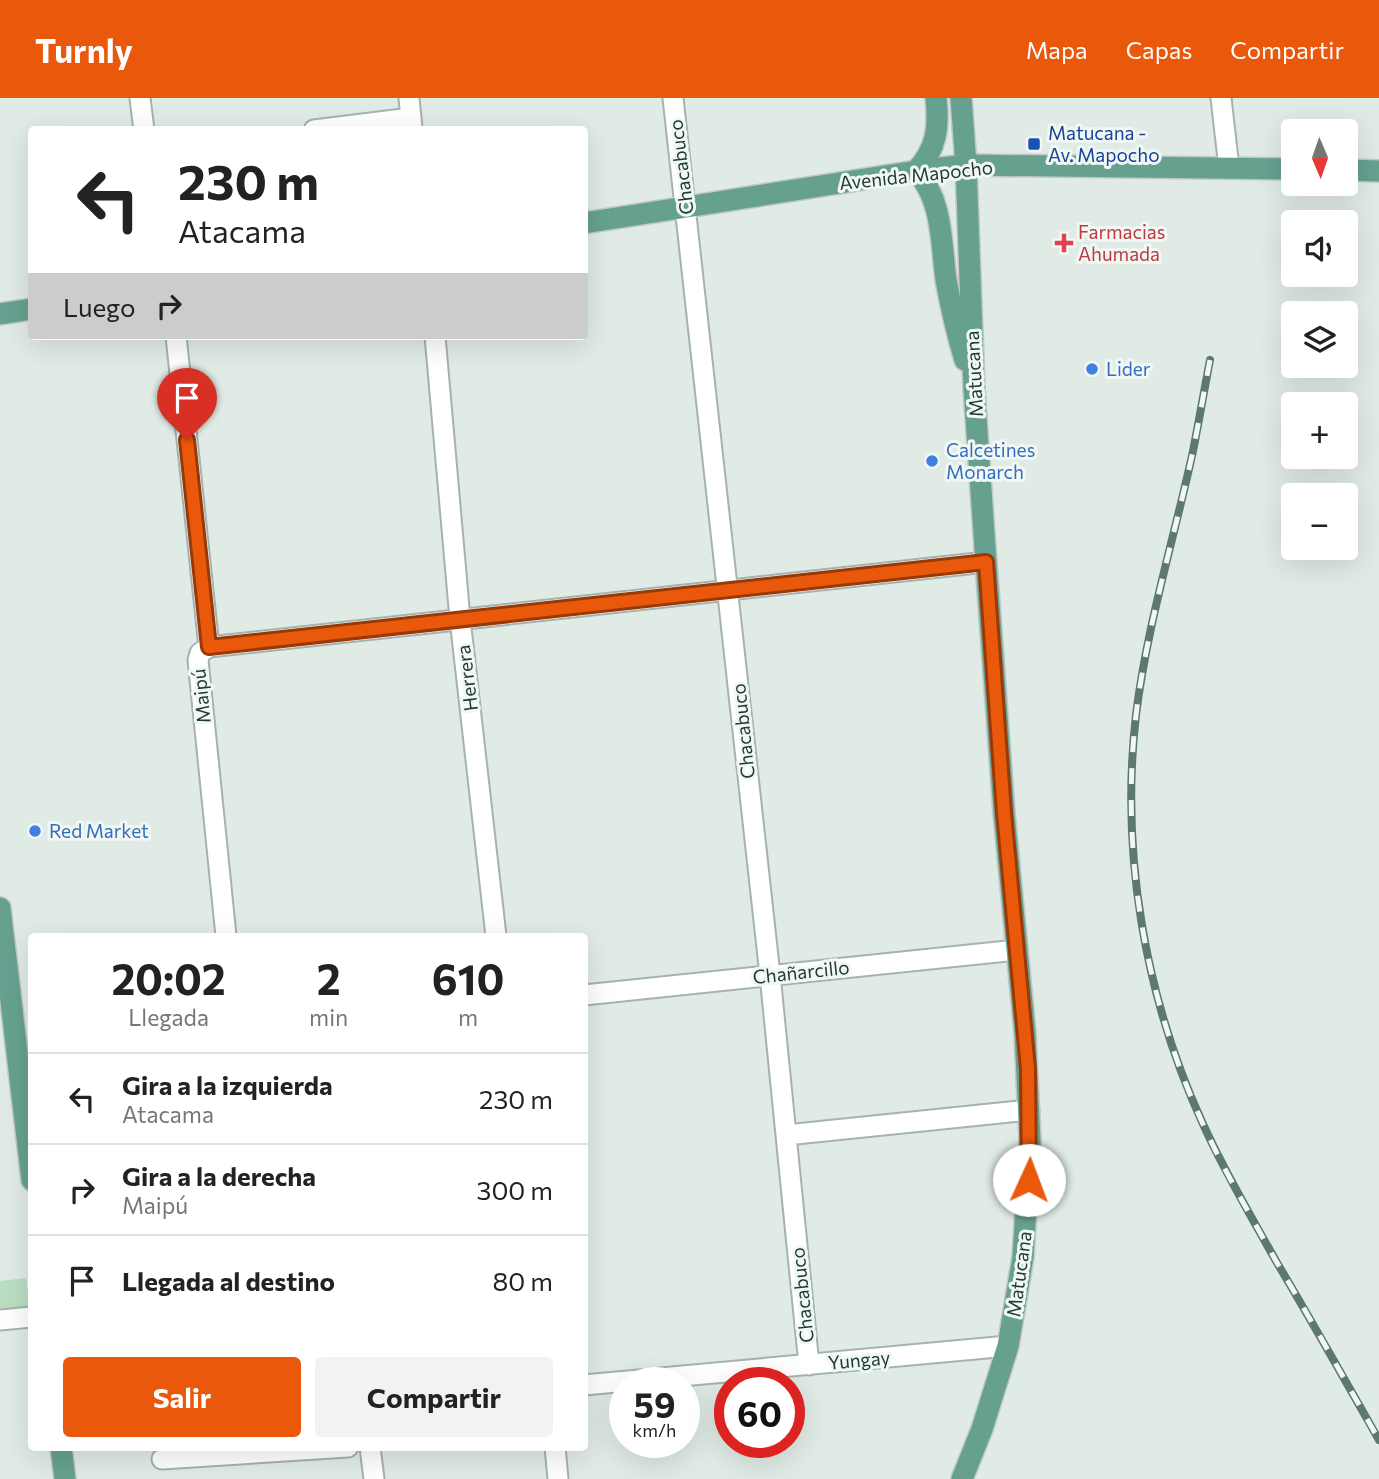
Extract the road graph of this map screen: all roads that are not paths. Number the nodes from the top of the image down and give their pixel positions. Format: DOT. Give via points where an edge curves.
graph roads {
  1 [pos="140,98"];
  2 [pos="673,98"];
  3 [pos="936,98"];
  4 [pos="961,98"];
  5 [pos="1221,98"];
  6 [pos="411,115"];
  7 [pos="144,126"];
  8 [pos="340,126"];
  9 [pos="966,166"];
  10 [pos="1229,168"];
  11 [pos="1281,169"];
  12 [pos="1358,170"];
  13 [pos="916,171"];
  14 [pos="1379,171"];
  15 [pos="685,207"];
  16 [pos="588,222"];
  17 [pos="28,310"];
  18 [pos="0,314"];
  19 [pos="176,340"];
  20 [pos="435,340"];
  21 [pos="974,389"];
  22 [pos="986,562"];
  23 [pos="728,590"];
  24 [pos="460,619"];
  25 [pos="209,647"];
  26 [pos="0,908"];
  27 [pos="226,933"];
  28 [pos="496,933"];
  29 [pos="1017,950"];
  30 [pos="770,975"];
  31 [pos="588,995"];
  32 [pos="1029,1110"];
  33 [pos="786,1135"];
  34 [pos="28,1146"];
  35 [pos="28,1317"];
  36 [pos="0,1320"];
  37 [pos="1008,1346"];
  38 [pos="810,1364"];
  39 [pos="588,1385"];
  40 [pos="62,1451"];
  41 [pos="286,1451"];
  42 [pos="370,1451"];
  43 [pos="555,1451"];
  44 [pos="162,1459"];
  45 [pos="65,1479"];
  46 [pos="374,1479"];
  47 [pos="558,1479"];
  48 [pos="962,1479"];
  1 -- 7 [label="street"];
  2 -- 15 [label="street, Chacabuco"];
  3 -- 13 [label="main road" via="936,140"];
  4 -- 9 [label="main road, Matucana"];
  5 -- 10 [label="street"];
  6 -- 8 [label="street"];
  9 -- 10 [label="main road, Avenida Mapocho"];
  9 -- 13 [label="main road, Avenida Mapocho"];
  9 -- 21 [label="main road, Matucana"];
  10 -- 11 [label="main road, Avenida Mapocho"];
  12 -- 14 [label="main road"];
  13 -- 15 [label="main road, Avenida Mapocho"];
  13 -- 21 [label="main road" via="928,186 937,211 953,314"];
  15 -- 16 [label="main road, Avenida Mapocho"];
  15 -- 23 [label="street, Chacabuco"];
  17 -- 18 [label="main road"];
  19 -- 25 [label="street, Maipú"];
  20 -- 24 [label="street, Herrera"];
  21 -- 22 [label="main road, Matucana"];
  22 -- 23 [label="street"];
  22 -- 29 [label="main road, Matucana"];
  23 -- 24 [label="street"];
  23 -- 30 [label="street, Chacabuco"];
  24 -- 25 [label="street"];
  24 -- 28 [label="street, Herrera"];
  25 -- 27 [label="street, Maipú" via="198,660"];
  26 -- 34 [label="main road"];
  29 -- 30 [label="street, Chañarcillo"];
  29 -- 32 [label="main road, Matucana"];
  30 -- 31 [label="street, Chañarcillo"];
  30 -- 33 [label="street, Chacabuco"];
  32 -- 33 [label="street"];
  32 -- 37 [label="main road, Matucana" via="1027,1224"];
  33 -- 38 [label="street, Chacabuco"];
  35 -- 36 [label="street"];
  37 -- 38 [label="street, Yungay"];
  37 -- 48 [label="main road, Matucana"];
  38 -- 39 [label="street, Yungay"];
  40 -- 45 [label="main road"];
  41 -- 44 [label="street"];
  42 -- 46 [label="street"];
  43 -- 47 [label="street"];
}
